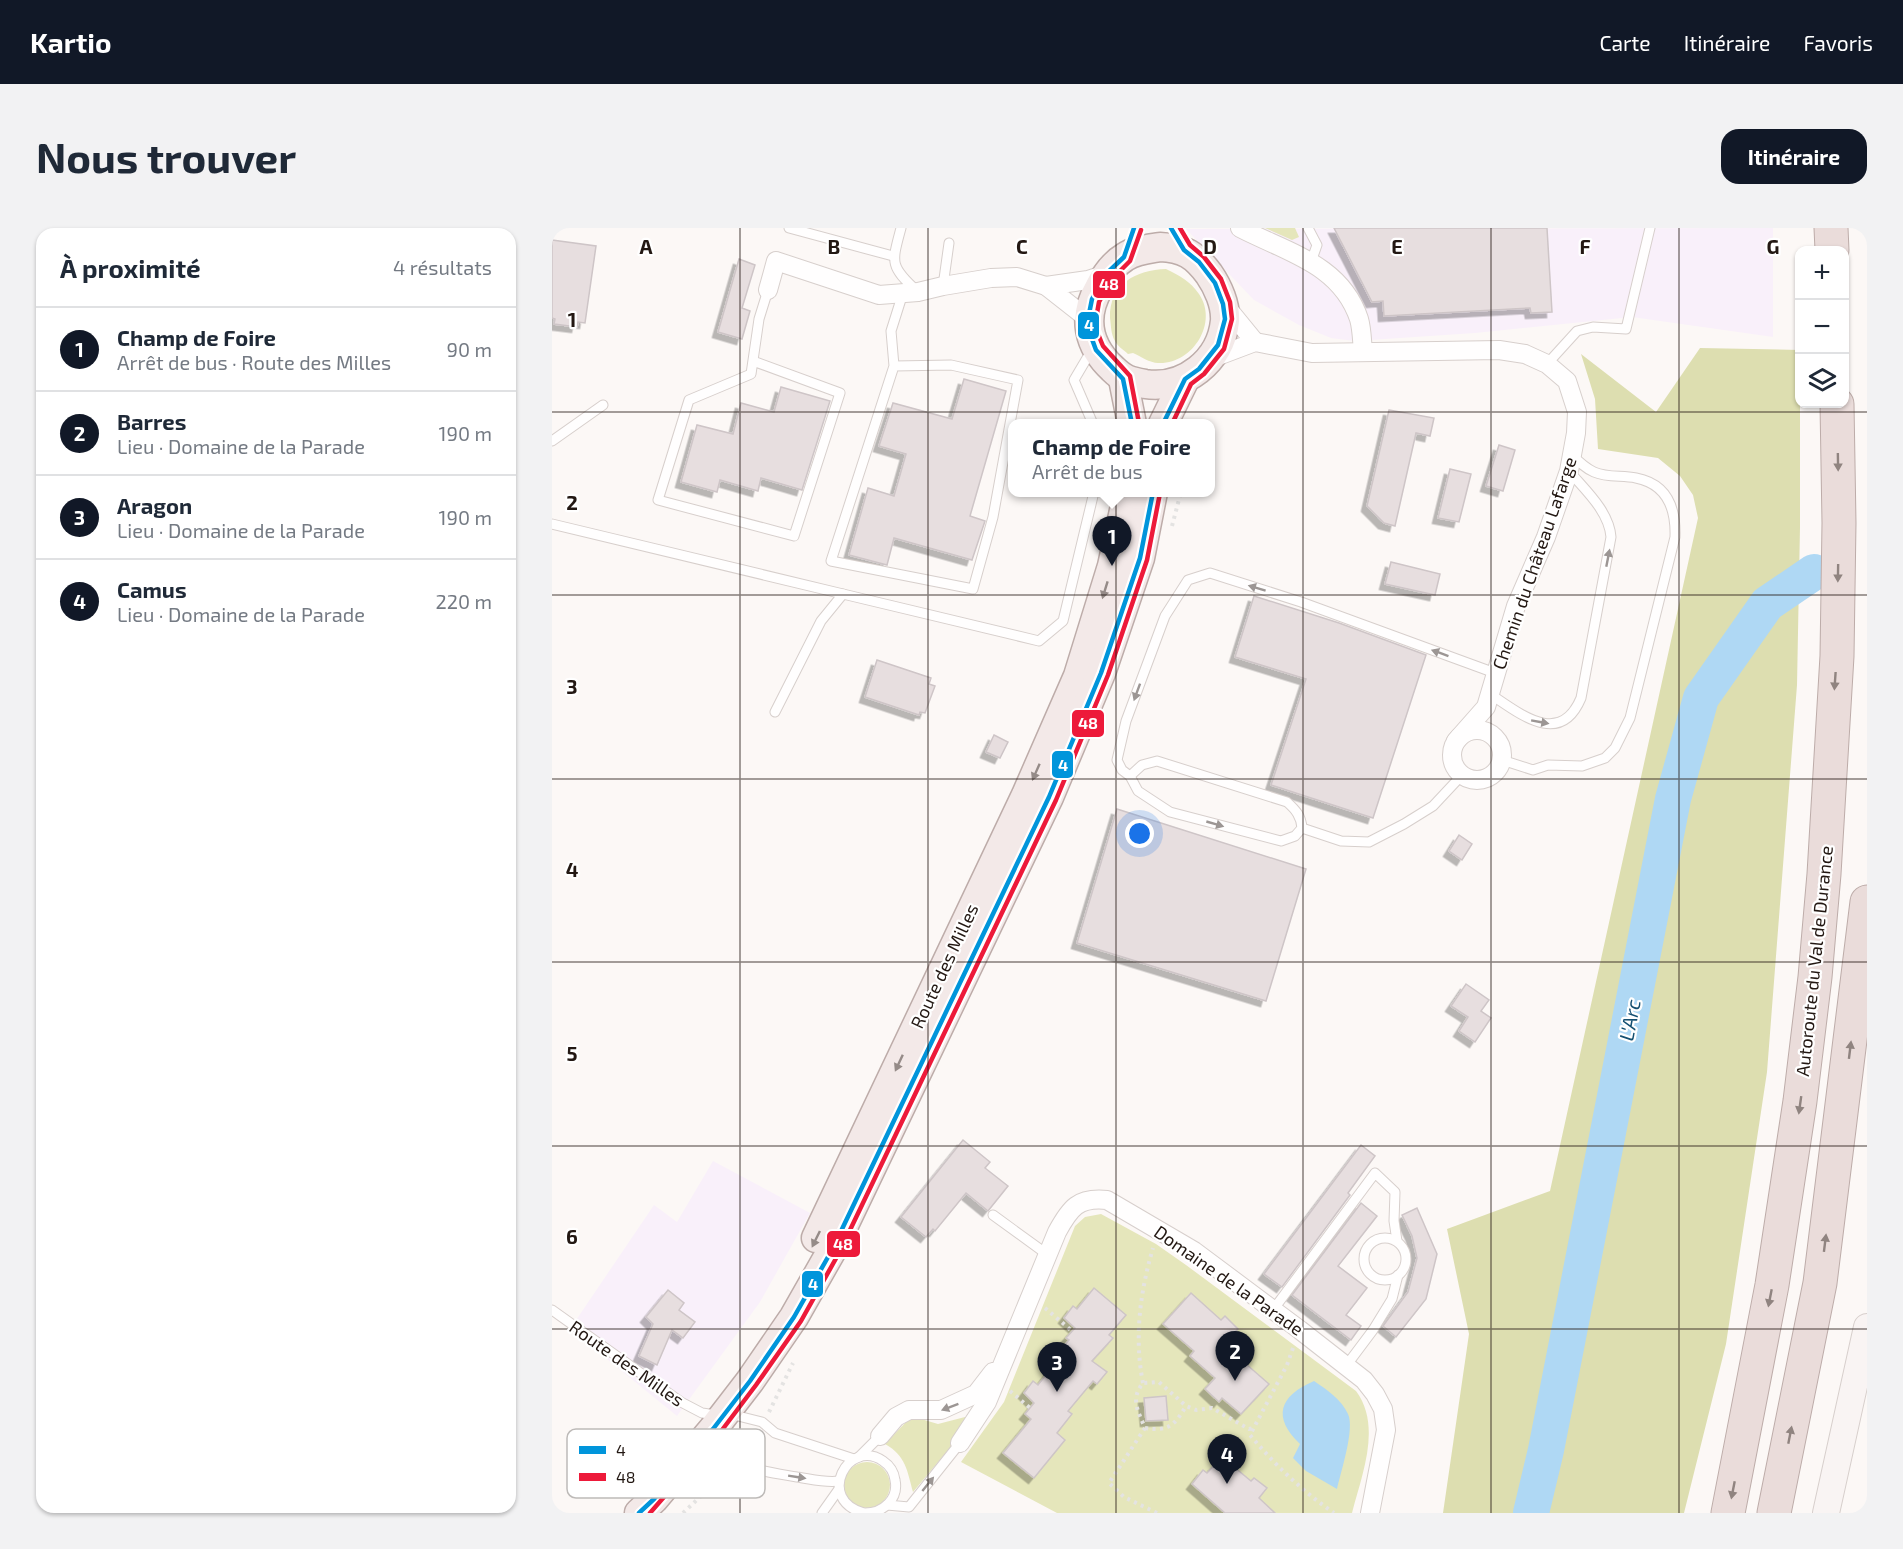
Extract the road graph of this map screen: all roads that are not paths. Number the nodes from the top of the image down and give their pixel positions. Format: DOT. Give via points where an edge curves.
graph roads {
  1 [pos="789,228"];
  2 [pos="901,228"];
  3 [pos="1240,228"];
  4 [pos="1308,228"];
  5 [pos="1650,228"];
  6 [pos="1830,228"];
  7 [pos="1178,239"];
  8 [pos="949,243"];
  9 [pos="1832,246"];
  10 [pos="1125,253"];
  11 [pos="894,256"];
  12 [pos="1311,262"];
  13 [pos="943,286"];
  14 [pos="1046,286"];
  15 [pos="768,290"];
  16 [pos="910,293"];
  17 [pos="1223,304"];
  18 [pos="1088,319"];
  19 [pos="1255,342"];
  20 [pos="1096,350"];
  21 [pos="1363,352"];
  22 [pos="1208,359"];
  23 [pos="753,361"];
  24 [pos="1547,364"];
  25 [pos="894,366"];
  26 [pos="1123,379"];
  27 [pos="1185,379"];
  28 [pos="603,405"];
  29 [pos="1837,408"];
  30 [pos="1011,419"];
  31 [pos="1091,419"];
  32 [pos="1131,419"];
  33 [pos="1165,419"];
  34 [pos="1008,435"];
  35 [pos="552,441"];
  36 [pos="1571,463"];
  37 [pos="1093,497"];
  38 [pos="1127,497"];
  39 [pos="1153,497"];
  40 [pos="552,524"];
  41 [pos="843,594"];
  42 [pos="1495,673"];
  43 [pos="1488,700"];
  44 [pos="775,712"];
  45 [pos="1497,739"];
  46 [pos="1456,741"];
  47 [pos="1502,760"];
  48 [pos="1461,775"];
  49 [pos="1130,776"];
  50 [pos="1302,828"];
  51 [pos="1867,902"];
  52 [pos="993,1215"];
  53 [pos="1397,1241"];
  54 [pos="1048,1255"];
  55 [pos="1398,1275"];
  56 [pos="552,1310"];
  57 [pos="1273,1310"];
  58 [pos="1867,1327"];
  59 [pos="1007,1355"];
  60 [pos="1346,1366"];
  61 [pos="713,1419"];
  62 [pos="702,1429"];
  63 [pos="706,1429"];
  64 [pos="717,1429"];
  65 [pos="880,1436"];
  66 [pos="960,1443"];
  67 [pos="856,1458"];
  68 [pos="765,1472"];
  69 [pos="839,1485"];
  70 [pos="634,1498"];
  71 [pos="655,1498"];
  72 [pos="887,1505"];
  73 [pos="909,1507"];
  74 [pos="859,1512"];
  75 [pos="624,1513"];
  76 [pos="639,1513"];
  77 [pos="822,1513"];
  78 [pos="917,1513"];
  79 [pos="1370,1513"];
  80 [pos="1728,1513"];
  81 [pos="1774,1513"];
  82 [pos="1826,1513"];
  1 -- 11 [label="lane"];
  2 -- 11 [label="lane"];
  3 -- 12 [label="street"];
  4 -- 12 [label="lane" via="1317,245"];
  5 -- 24 [label="lane" via="1626,329 1593,327 1577,331"];
  6 -- 9 [label="highway"];
  7 -- 10 [label="main road" via="1160,248"];
  7 -- 17 [label="main road" via="1208,274"];
  8 -- 13 [label="lane"];
  10 -- 14 [label="street" via="1088,280"];
  10 -- 18 [label="main road" via="1092,300"];
  11 -- 16 [label="lane"];
  12 -- 21 [label="street" via="1344,289 1359,320"];
  13 -- 14 [label="street" via="1017,277"];
  13 -- 16 [label="street"];
  14 -- 18 [label="street"];
  15 -- 16 [label="street" via="776,261 879,295"];
  15 -- 23 [label="lane"];
  16 -- 25 [label="lane" via="891,331"];
  17 -- 19 [label="street"];
  17 -- 22 [label="main road" via="1222,335"];
  18 -- 20 [label="main road"];
  19 -- 21 [label="street, Chemin du Château Lafarge" via="1312,353"];
  19 -- 22 [label="street"];
  20 -- 26 [label="main road"];
  20 -- 31 [label="lane" via="1074,380"];
  21 -- 24 [label="street, Chemin du Château Lafarge" via="1499,350 1525,354"];
  22 -- 27 [label="main road"];
  23 -- 23 [label="lane" via="752,374 689,400 658,500 794,536 840,393"];
  24 -- 36 [label="street, Chemin du Château Lafarge" via="1567,381 1576,412"];
  25 -- 30 [label="lane" via="951,365 1018,381"];
  25 -- 34 [label="lane" via="831,561 973,589 993,517"];
  26 -- 27 [label="main road" via="1152,385"];
  26 -- 32 [label="main road"];
  27 -- 33 [label="main road"];
  28 -- 35 [label="lane"];
  29 -- 80 [label="highway, Autoroute du Val de Durance, one-way" via="1838,622 1824,874 1800,1101 1772,1285"];
  36 -- 42 [label="street, Chemin du Château Lafarge" via="1546,537 1516,606"];
  43 -- 36 [label="lane, one-way" via="1545,724 1573,713 1581,698 1611,537 1603,513"];
  36 -- 47 [label="lane" via="1604,475 1637,478 1661,490 1674,510 1675,537 1630,718 1615,748 1605,758 1582,766 1548,765 1533,770"];
  37 -- 41 [label="lane" via="1063,621 1039,641"];
  38 -- 61 [label="main road, Route des Milles, one-way" via="1112,566 1078,676 1026,795 813,1244"];
  39 -- 61 [label="main road, Route des Milles" via="1140,558 1101,673 1049,797 832,1250 794,1317 750,1381"];
  40 -- 41 [label="lane"];
  41 -- 44 [label="lane" via="821,621"];
  42 -- 43 [label="street, Chemin du Château Lafarge"];
  42 -- 49 [label="lane, one-way" via="1210,573 1188,580 1165,616 1126,721 1117,760"];
  43 -- 45 [label="street"];
  43 -- 46 [label="street, Chemin du Château Lafarge"];
  45 -- 46 [label="street" via="1479,729 1464,733"];
  45 -- 47 [label="street"];
  46 -- 48 [label="street" via="1452,756"];
  47 -- 48 [label="street" via="1489,778 1474,780"];
  48 -- 50 [label="lane" via="1433,806 1369,842 1341,842"];
  49 -- 50 [label="lane, one-way" via="1137,791 1170,812 1281,841 1295,836"];
  49 -- 50 [label="lane" via="1143,765 1157,761 1287,802 1296,809"];
  81 -- 51 [label="highway, one-way" via="1820,1283"];
  52 -- 54 [label="lane"];
  53 -- 55 [label="lane" via="1406,1258"];
  53 -- 55 [label="lane" via="1376,1239 1366,1249 1364,1263 1377,1279"];
  53 -- 57 [label="lane" via="1395,1192 1375,1173"];
  54 -- 57 [label="street, Domaine de la Parade" via="1074,1206 1094,1198 1107,1200 1194,1251"];
  54 -- 59 [label="street, Domaine de la Parade"];
  55 -- 60 [label="lane" via="1392,1299"];
  56 -- 61 [label="lane, Route des Milles" via="681,1402"];
  57 -- 60 [label="street, Domaine de la Parade"];
  58 -- 82 [label="main road"];
  59 -- 65 [label="street, Domaine de la Parade, one-way" via="976,1394 941,1410 909,1410 896,1417"];
  59 -- 66 [label="street, Domaine de la Parade" via="987,1402"];
  60 -- 79 [label="street, Domaine de la Parade" via="1364,1380 1383,1409 1386,1430"];
  61 -- 62 [label="main road, Route des Milles"];
  61 -- 63 [label="main road, Route des Milles"];
  61 -- 64 [label="lane, one-way"];
  61 -- 67 [label="lane" via="734,1415 762,1422 775,1433"];
  65 -- 67 [label="lane, Domaine de la Parade"];
  73 -- 66 [label="lane, Domaine de la Parade, one-way"];
  67 -- 69 [label="lane, Domaine de la Parade" via="841,1472"];
  67 -- 72 [label="lane" via="878,1458 892,1470 896,1489"];
  68 -- 69 [label="lane, one-way"];
  69 -- 74 [label="lane" via="842,1498"];
  69 -- 77 [label="lane, Domaine de la Parade"];
  70 -- 75 [label="main road, Route des Milles"];
  71 -- 76 [label="main road, Route des Milles"];
  72 -- 73 [label="lane"];
  72 -- 74 [label="lane" via="873,1513"];
  73 -- 78 [label="lane"];
}
